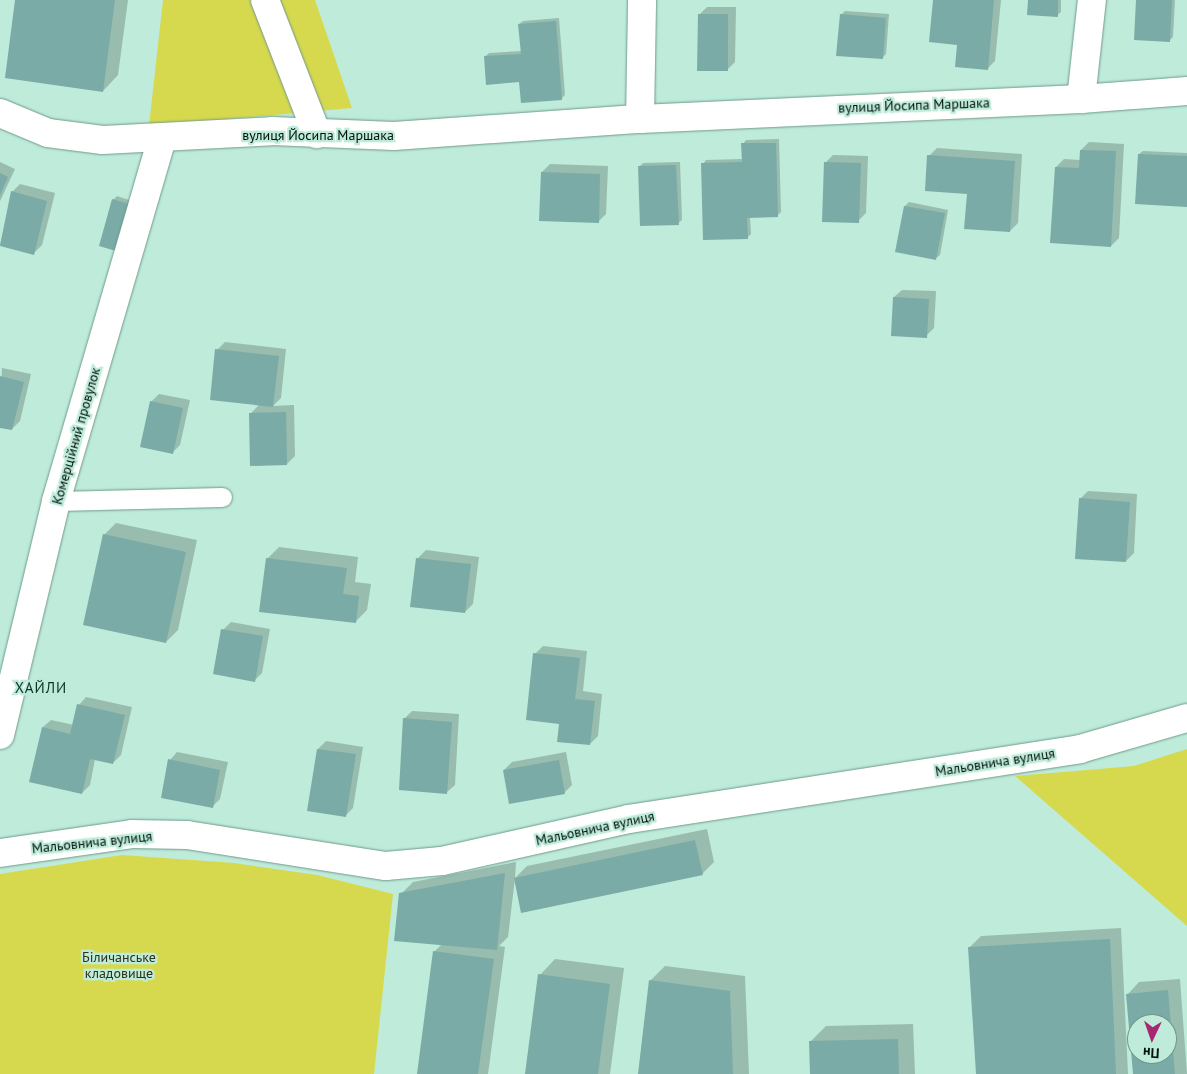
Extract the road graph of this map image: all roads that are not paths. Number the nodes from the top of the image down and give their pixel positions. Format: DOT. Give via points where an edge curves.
graph roads {
  1 [pos="265,0"];
  2 [pos="642,0"];
  3 [pos="1092,0"];
  4 [pos="1187,91"];
  5 [pos="1081,99"];
  6 [pos="0,113"];
  7 [pos="640,119"];
  8 [pos="317,134"];
  9 [pos="162,139"];
  10 [pos="222,497"];
  11 [pos="56,501"];
  12 [pos="1186,718"];
  13 [pos="0,735"];
  14 [pos="0,852"];
  1 -- 8 [label="street"];
  2 -- 7 [label="street"];
  3 -- 5 [label="street"];
  4 -- 5 [label="street, вулиця Йосипа Маршака"];
  5 -- 7 [label="street, вулиця Йосипа Маршака"];
  6 -- 9 [label="street, вулиця Йосипа Маршака" via="48,133 103,140"];
  7 -- 8 [label="street, вулиця Йосипа Маршака" via="394,136"];
  8 -- 9 [label="street, вулиця Йосипа Маршака" via="272,131"];
  9 -- 11 [label="street, Комерційний провулок"];
  10 -- 11 [label="lane"];
  11 -- 13 [label="street, Комерційний провулок"];
  12 -- 14 [label="street, Мальовнича вулиця" via="1080,749 629,819 442,861 386,866 187,835 132,834"];
}
